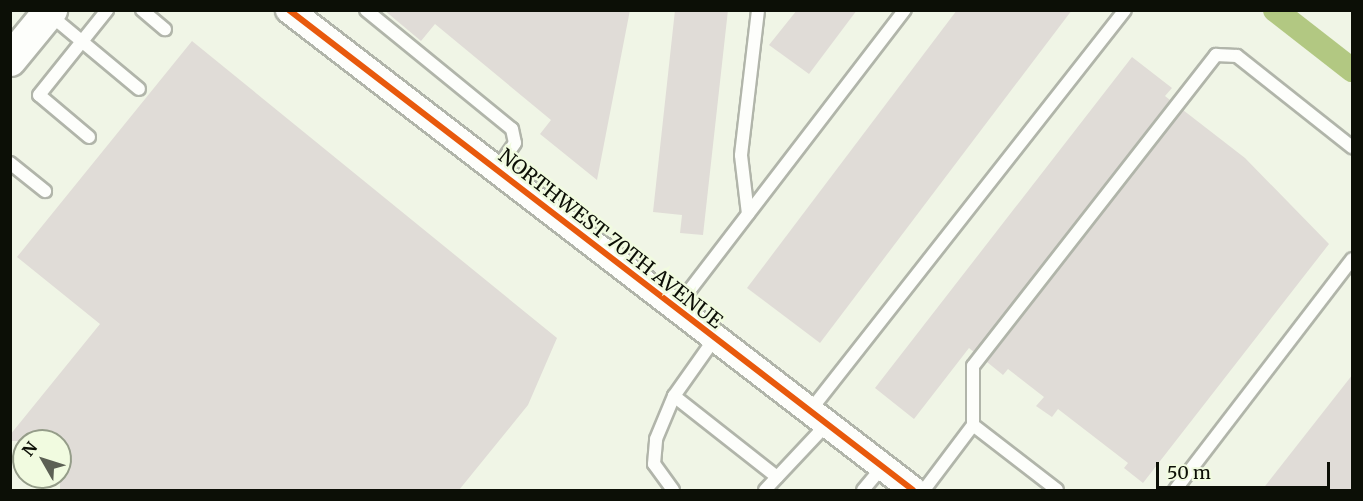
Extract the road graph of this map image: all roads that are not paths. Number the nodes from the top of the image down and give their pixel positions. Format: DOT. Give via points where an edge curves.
graph roads {
  1 [pos="107,10"];
  2 [pos="142,10"];
  3 [pos="366,10"];
  4 [pos="758,10"];
  5 [pos="904,10"];
  6 [pos="1125,10"];
  7 [pos="49,12"];
  8 [pos="294,12"];
  9 [pos="165,29"];
  10 [pos="82,42"];
  11 [pos="10,60"];
  12 [pos="139,89"];
  13 [pos="89,137"];
  14 [pos="1353,147"];
  15 [pos="10,163"];
  16 [pos="496,170"];
  17 [pos="45,191"];
  18 [pos="748,214"];
  19 [pos="1353,259"];
  20 [pos="676,308"];
  21 [pos="715,338"];
  22 [pos="674,396"];
  23 [pos="818,418"];
  24 [pos="973,425"];
  25 [pos="882,466"];
  26 [pos="777,477"];
  27 [pos="673,490"];
  28 [pos="765,490"];
  29 [pos="863,490"];
  30 [pos="913,490"];
  31 [pos="924,490"];
  32 [pos="1057,490"];
  33 [pos="1175,490"];
  1 -- 10 [label="lane"];
  2 -- 9 [label="lane"];
  3 -- 16 [label="lane" via="512,129 515,143"];
  4 -- 18 [label="lane" via="741,155"];
  5 -- 18 [label="lane"];
  6 -- 23 [label="lane"];
  7 -- 10 [label="lane"];
  7 -- 11 [label="street"];
  8 -- 16 [label="street, NORTHWEST 70TH AVENUE"];
  10 -- 12 [label="lane"];
  10 -- 13 [label="lane" via="39,95"];
  14 -- 24 [label="lane" via="1237,56 1216,56 973,366"];
  15 -- 17 [label="lane"];
  16 -- 20 [label="street, NORTHWEST 70TH AVENUE"];
  18 -- 20 [label="lane"];
  19 -- 33 [label="lane"];
  20 -- 21 [label="street, NORTHWEST 70TH AVENUE"];
  21 -- 22 [label="lane"];
  21 -- 23 [label="street, NORTHWEST 70TH AVENUE"];
  22 -- 26 [label="lane"];
  22 -- 27 [label="lane" via="656,439 654,464"];
  23 -- 25 [label="street, NORTHWEST 70TH AVENUE"];
  23 -- 26 [label="lane"];
  24 -- 31 [label="lane"];
  24 -- 32 [label="lane"];
  25 -- 29 [label="lane"];
  25 -- 30 [label="street, NORTHWEST 70TH AVENUE"];
  26 -- 28 [label="lane"];
}
